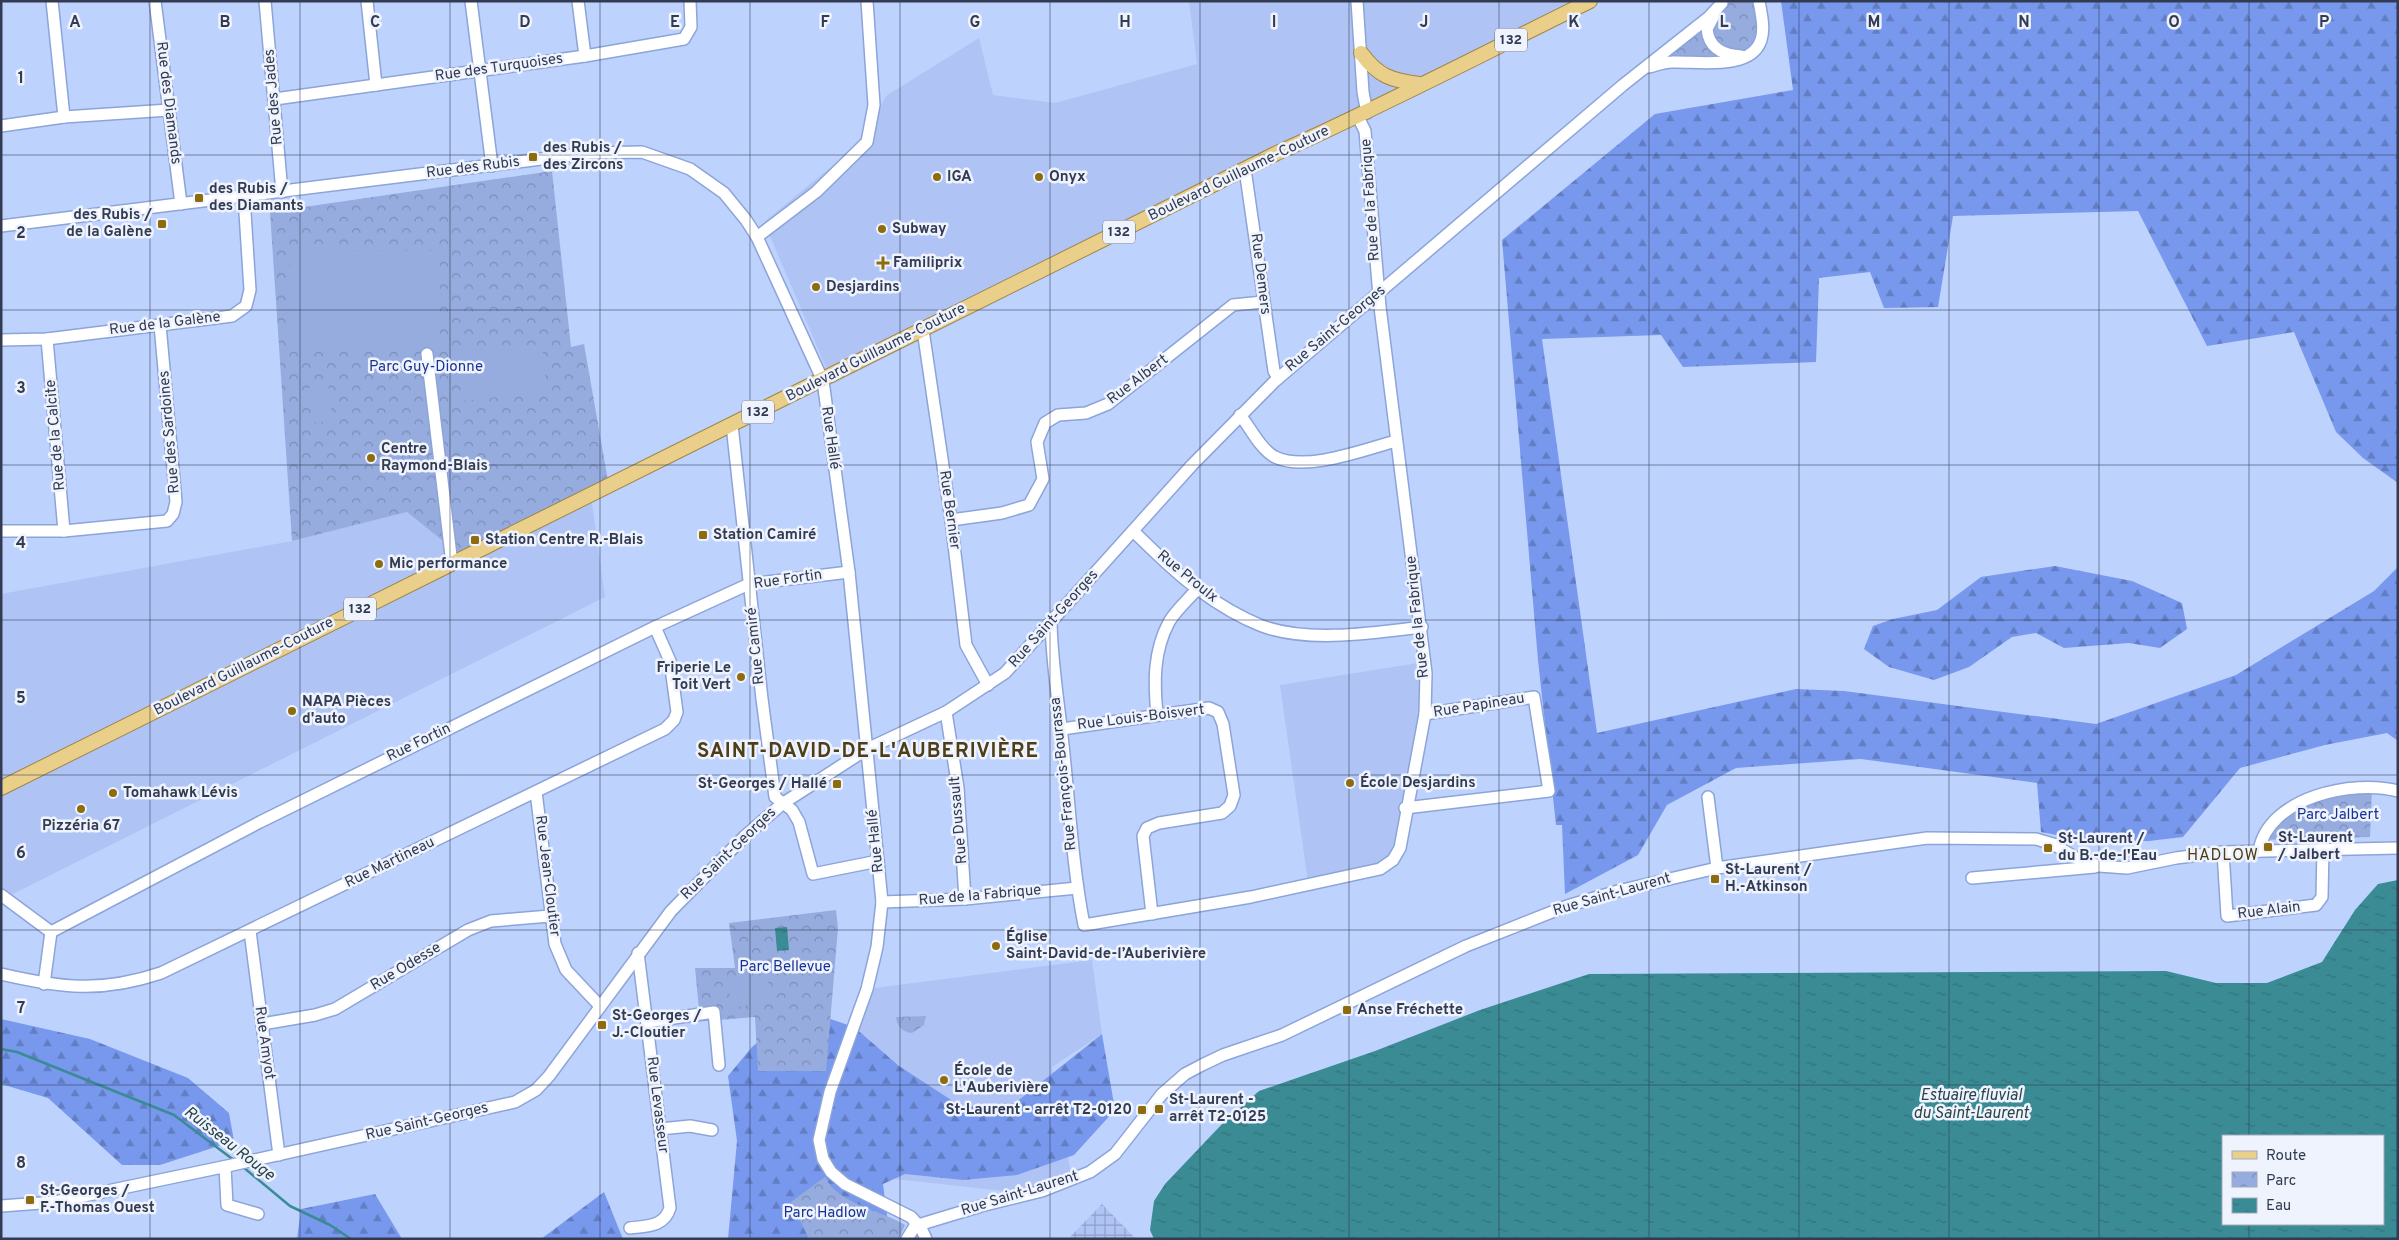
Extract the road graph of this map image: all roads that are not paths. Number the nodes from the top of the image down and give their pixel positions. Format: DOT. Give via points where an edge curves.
graph roads {
  1 [pos="52,1"];
  2 [pos="155,1"];
  3 [pos="266,1"];
  4 [pos="367,1"];
  5 [pos="471,1"];
  6 [pos="578,1"];
  7 [pos="690,1"];
  8 [pos="867,1"];
  9 [pos="1357,1"];
  10 [pos="1590,1"];
  11 [pos="1759,1"];
  12 [pos="1722,2"];
  13 [pos="1361,53"];
  14 [pos="585,56"];
  15 [pos="1746,56"];
  16 [pos="1645,68"];
  17 [pos="479,70"];
  18 [pos="1420,84"];
  19 [pos="376,85"];
  20 [pos="275,99"];
  21 [pos="169,110"];
  22 [pos="1362,115"];
  23 [pos="64,117"];
  24 [pos="1,126"];
  25 [pos="492,166"];
  26 [pos="1245,168"];
  27 [pos="282,192"];
  28 [pos="244,197"];
  29 [pos="181,204"];
  30 [pos="1,226"];
  31 [pos="757,237"];
  32 [pos="1378,293"];
  33 [pos="1263,302"];
  34 [pos="160,324"];
  35 [pos="923,330"];
  36 [pos="47,339"];
  37 [pos="1,340"];
  38 [pos="427,354"];
  39 [pos="1278,378"];
  40 [pos="822,380"];
  41 [pos="1240,415"];
  42 [pos="732,425"];
  43 [pos="1396,441"];
  44 [pos="951,520"];
  45 [pos="64,530"];
  46 [pos="1,531"];
  47 [pos="1133,531"];
  48 [pos="452,564"];
  49 [pos="849,572"];
  50 [pos="749,584"];
  51 [pos="1197,589"];
  52 [pos="1051,623"];
  53 [pos="655,627"];
  54 [pos="1422,627"];
  55 [pos="988,685"];
  56 [pos="946,712"];
  57 [pos="1425,714"];
  58 [pos="1157,715"];
  59 [pos="1062,729"];
  60 [pos="867,749"];
  61 [pos="1,788"];
  62 [pos="2398,791"];
  63 [pos="536,792"];
  64 [pos="1708,797"];
  65 [pos="782,804"];
  66 [pos="1406,808"];
  67 [pos="2323,848"];
  68 [pos="2398,848"];
  69 [pos="2259,851"];
  70 [pos="2223,852"];
  71 [pos="878,861"];
  72 [pos="2099,866"];
  73 [pos="1717,868"];
  74 [pos="1972,878"];
  75 [pos="1077,888"];
  76 [pos="1,895"];
  77 [pos="965,899"];
  78 [pos="882,902"];
  79 [pos="1152,914"];
  80 [pos="550,916"];
  81 [pos="1084,925"];
  82 [pos="250,931"];
  83 [pos="51,932"];
  84 [pos="638,953"];
  85 [pos="1,974"];
  86 [pos="44,984"];
  87 [pos="600,1006"];
  88 [pos="647,1022"];
  89 [pos="262,1024"];
  90 [pos="719,1065"];
  91 [pos="660,1129"];
  92 [pos="712,1130"];
  93 [pos="280,1154"];
  94 [pos="225,1167"];
  95 [pos="1,1206"];
  96 [pos="258,1214"];
  97 [pos="920,1227"];
  98 [pos="630,1228"];
  99 [pos="907,1239"];
  100 [pos="926,1239"];
  1 -- 23 [label="street"];
  2 -- 21 [label="street, Rue des Diamands"];
  3 -- 20 [label="street, Rue des Jades"];
  4 -- 19 [label="street"];
  5 -- 17 [label="street"];
  6 -- 14 [label="street"];
  7 -- 14 [label="street, Rue des Turquoises" via="691,27 684,39"];
  8 -- 31 [label="street" via="874,105 867,142 816,192"];
  9 -- 13 [label="street, Rue de la Fabrique"];
  10 -- 18 [label="main road, Boulevard Guillaume-Couture / 132"];
  11 -- 15 [label="street" via="1761,41 1754,52"];
  12 -- 15 [label="street, Rue Saint-Georges" via="1707,29 1708,37 1718,50 1733,56"];
  12 -- 16 [label="street, Rue Saint-Georges"];
  13 -- 18 [label="main road" via="1382,75"];
  13 -- 22 [label="street, Rue de la Fabrique"];
  14 -- 17 [label="street, Rue des Turquoises"];
  15 -- 16 [label="street, Rue Saint-Georges" via="1728,62 1669,62"];
  16 -- 32 [label="street, Rue Saint-Georges"];
  17 -- 19 [label="street, Rue des Turquoises"];
  17 -- 25 [label="street"];
  18 -- 22 [label="main road, Boulevard Guillaume-Couture / 132"];
  19 -- 20 [label="street, Rue des Turquoises"];
  20 -- 27 [label="street, Rue des Jades"];
  21 -- 23 [label="street"];
  21 -- 29 [label="street, Rue des Diamands"];
  22 -- 26 [label="main road, Boulevard Guillaume-Couture / 132"];
  22 -- 32 [label="street, Rue de la Fabrique" via="1366,131"];
  23 -- 24 [label="street"];
  25 -- 27 [label="street, Rue des Rubis"];
  25 -- 31 [label="street, Rue des Rubis" via="590,153 642,152 690,169 724,193"];
  26 -- 33 [label="street, Rue Demers"];
  26 -- 35 [label="main road, Boulevard Guillaume-Couture / 132"];
  27 -- 28 [label="street, Rue des Rubis"];
  28 -- 29 [label="street, Rue des Rubis"];
  28 -- 34 [label="street, Rue de la Galène" via="250,290 246,306 232,316"];
  29 -- 30 [label="street, Rue des Rubis"];
  31 -- 40 [label="street, Rue des Rubis"];
  32 -- 39 [label="street, Rue Saint-Georges"];
  32 -- 43 [label="street, Rue de la Fabrique"];
  33 -- 39 [label="street, Rue Demers" via="1274,371"];
  33 -- 44 [label="street, Rue Albert" via="1233,305 1108,404 1086,413 1058,415 1045,423 1037,442 1043,479 1029,504 1002,513"];
  34 -- 36 [label="street, Rue de la Galène"];
  34 -- 45 [label="street, Rue des Sardoines" via="176,502 173,514 168,521"];
  35 -- 40 [label="main road, Boulevard Guillaume-Couture / 132"];
  35 -- 44 [label="street, Rue Bernier"];
  36 -- 37 [label="street, Rue de la Galène"];
  36 -- 45 [label="street, Rue de la Calcite"];
  38 -- 48 [label="street"];
  39 -- 41 [label="street, Rue Saint-Georges"];
  40 -- 42 [label="main road, Boulevard Guillaume-Couture / 132"];
  40 -- 49 [label="street, Rue Hallé"];
  41 -- 43 [label="street" via="1274,456 1299,463"];
  41 -- 47 [label="street, Rue Saint-Georges"];
  42 -- 48 [label="main road, Boulevard Guillaume-Couture / 132"];
  42 -- 50 [label="street, Rue Camiré"];
  43 -- 54 [label="street, Rue de la Fabrique"];
  44 -- 55 [label="street, Rue Bernier" via="966,644"];
  45 -- 46 [label="street, Rue des Sardoines"];
  47 -- 51 [label="street, Rue Proulx"];
  47 -- 52 [label="street, Rue Saint-Georges"];
  48 -- 61 [label="main road, Boulevard Guillaume-Couture / 132"];
  49 -- 50 [label="street, Rue Fortin"];
  49 -- 60 [label="street, Rue Hallé"];
  50 -- 53 [label="street, Rue Fortin"];
  50 -- 65 [label="street, Rue Camiré" via="775,797"];
  51 -- 54 [label="street, Rue Proulx" via="1230,611 1263,626 1307,635 1349,635"];
  51 -- 58 [label="street" via="1170,621 1159,647 1154,678"];
  52 -- 55 [label="street, Rue Saint-Georges" via="1005,673"];
  52 -- 59 [label="street, Rue François-Bourassa" via="1052,664"];
  53 -- 63 [label="street, Rue Martineau" via="670,661 677,712 674,720 665,730"];
  53 -- 83 [label="street, Rue Fortin" via="260,822"];
  54 -- 57 [label="street, Rue de la Fabrique"];
  55 -- 56 [label="street, Rue Saint-Georges"];
  56 -- 60 [label="street, Rue Saint-Georges"];
  56 -- 77 [label="street, Rue Dussault" via="958,788"];
  57 -- 66 [label="street, Rue de la Fabrique"];
  57 -- 66 [label="street, Rue Papineau" via="1534,697 1549,790"];
  58 -- 59 [label="street, Rue Louis-Boisvert"];
  58 -- 79 [label="street, Rue Louis-Boisvert" via="1209,708 1218,712 1223,724 1234,795 1230,806 1222,813 1159,822 1147,828 1142,836"];
  59 -- 75 [label="street, Rue François-Bourassa"];
  60 -- 65 [label="street, Rue Saint-Georges"];
  60 -- 71 [label="street, Rue Hallé"];
  62 -- 69 [label="street" via="2372,788 2340,791 2301,801 2285,810 2264,832"];
  63 -- 80 [label="street, Rue Jean-Cloutier"];
  63 -- 82 [label="street, Rue Martineau"];
  64 -- 73 [label="street"];
  65 -- 71 [label="street" via="792,810 799,822 813,874"];
  65 -- 84 [label="street, Rue Saint-Georges" via="693,887"];
  66 -- 79 [label="street, Rue de la Fabrique" via="1400,848 1393,860 1380,869"];
  67 -- 68 [label="street, Rue Saint-Laurent"];
  67 -- 69 [label="street, Rue Saint-Laurent"];
  67 -- 70 [label="street, Rue Alain" via="2320,903 2227,916"];
  69 -- 70 [label="street, Rue Saint-Laurent"];
  70 -- 72 [label="street, Rue Saint-Laurent" via="2133,868"];
  71 -- 78 [label="street, Rue Hallé"];
  72 -- 73 [label="street, Rue Saint-Laurent" via="2045,841 1973,837 1927,838"];
  72 -- 74 [label="street"];
  73 -- 97 [label="street, Rue Saint-Laurent" via="1618,891 1559,909 1466,946 1282,1035 1223,1055 1185,1074 1172,1085 1115,1154 1090,1172 1042,1191 981,1206"];
  75 -- 77 [label="street, Rue de la Fabrique"];
  75 -- 81 [label="street, Rue François-Bourassa"];
  76 -- 83 [label="street"];
  77 -- 78 [label="street, Rue de la Fabrique"];
  78 -- 97 [label="street, Rue Hallé" via="878,947 830,1092 819,1140 823,1159 831,1172 845,1184 910,1217"];
  79 -- 81 [label="street, Rue de la Fabrique"];
  80 -- 87 [label="street, Rue Jean-Cloutier" via="555,944 566,970"];
  80 -- 89 [label="street, Rue Odesse" via="492,921 468,930 335,1009"];
  82 -- 86 [label="street, Rue Martineau" via="161,973 131,983 92,988"];
  82 -- 89 [label="street, Rue Amyot"];
  83 -- 86 [label="street"];
  84 -- 87 [label="street, Rue Saint-Georges"];
  84 -- 88 [label="street, Rue Levasseur"];
  85 -- 86 [label="street, Rue Martineau"];
  87 -- 93 [label="street, Rue Saint-Georges" via="549,1076 536,1090 515,1102"];
  88 -- 90 [label="street" via="714,1012"];
  88 -- 91 [label="street, Rue Levasseur"];
  89 -- 93 [label="street, Rue Amyot"];
  91 -- 92 [label="street" via="690,1126"];
  91 -- 98 [label="street, Rue Levasseur" via="670,1208 667,1216 657,1224"];
  93 -- 94 [label="street, Rue Saint-Georges"];
  94 -- 95 [label="street, Rue Saint-Georges" via="55,1202"];
  94 -- 96 [label="street" via="227,1206"];
  97 -- 99 [label="street, Rue Saint-Laurent" via="915,1226"];
  97 -- 100 [label="street, Rue Hallé"];
}
